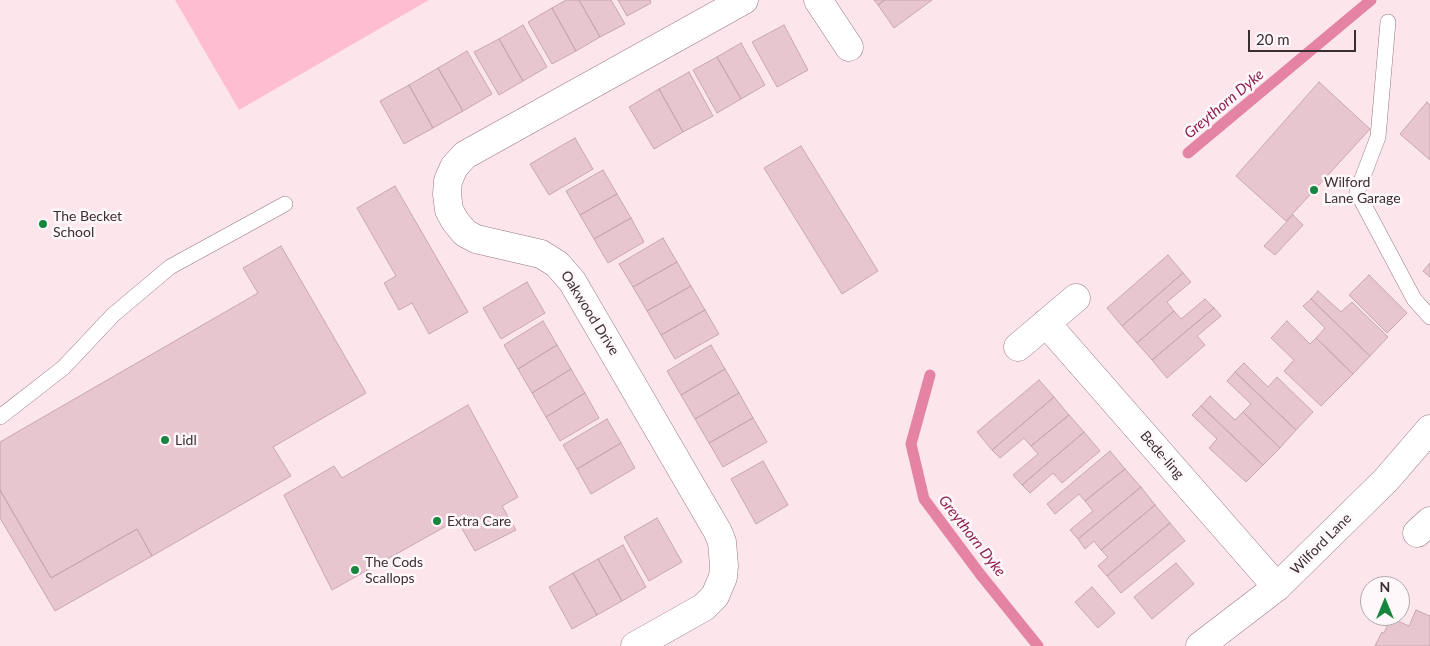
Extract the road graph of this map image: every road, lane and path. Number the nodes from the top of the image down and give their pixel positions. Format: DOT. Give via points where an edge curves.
graph roads {
  1 [pos="744,0"];
  2 [pos="818,0"];
  3 [pos="1388,22"];
  4 [pos="849,47"];
  5 [pos="285,204"];
  6 [pos="1076,298"];
  7 [pos="1430,317"];
  8 [pos="1046,323"];
  9 [pos="1018,347"];
  10 [pos="0,417"];
  11 [pos="1430,429"];
  12 [pos="1277,587"];
  13 [pos="635,646"];
  14 [pos="1200,646"];
  1 -- 13 [label="street, Oakwood Drive" via="465,155 454,167 448,181 446,194 450,210 465,233 476,239 540,254 557,264 572,281 718,532 724,566 715,596 704,607"];
  2 -- 4 [label="street"];
  3 -- 7 [label="lane" via="1378,136 1356,192 1414,299"];
  5 -- 10 [label="lane" via="170,267 114,316 63,368"];
  6 -- 8 [label="street"];
  8 -- 9 [label="street"];
  8 -- 12 [label="street, Bede-ling"];
  11 -- 12 [label="street, Wilford Lane" via="1386,480"];
  12 -- 14 [label="street, Wilford Lane"];
}
